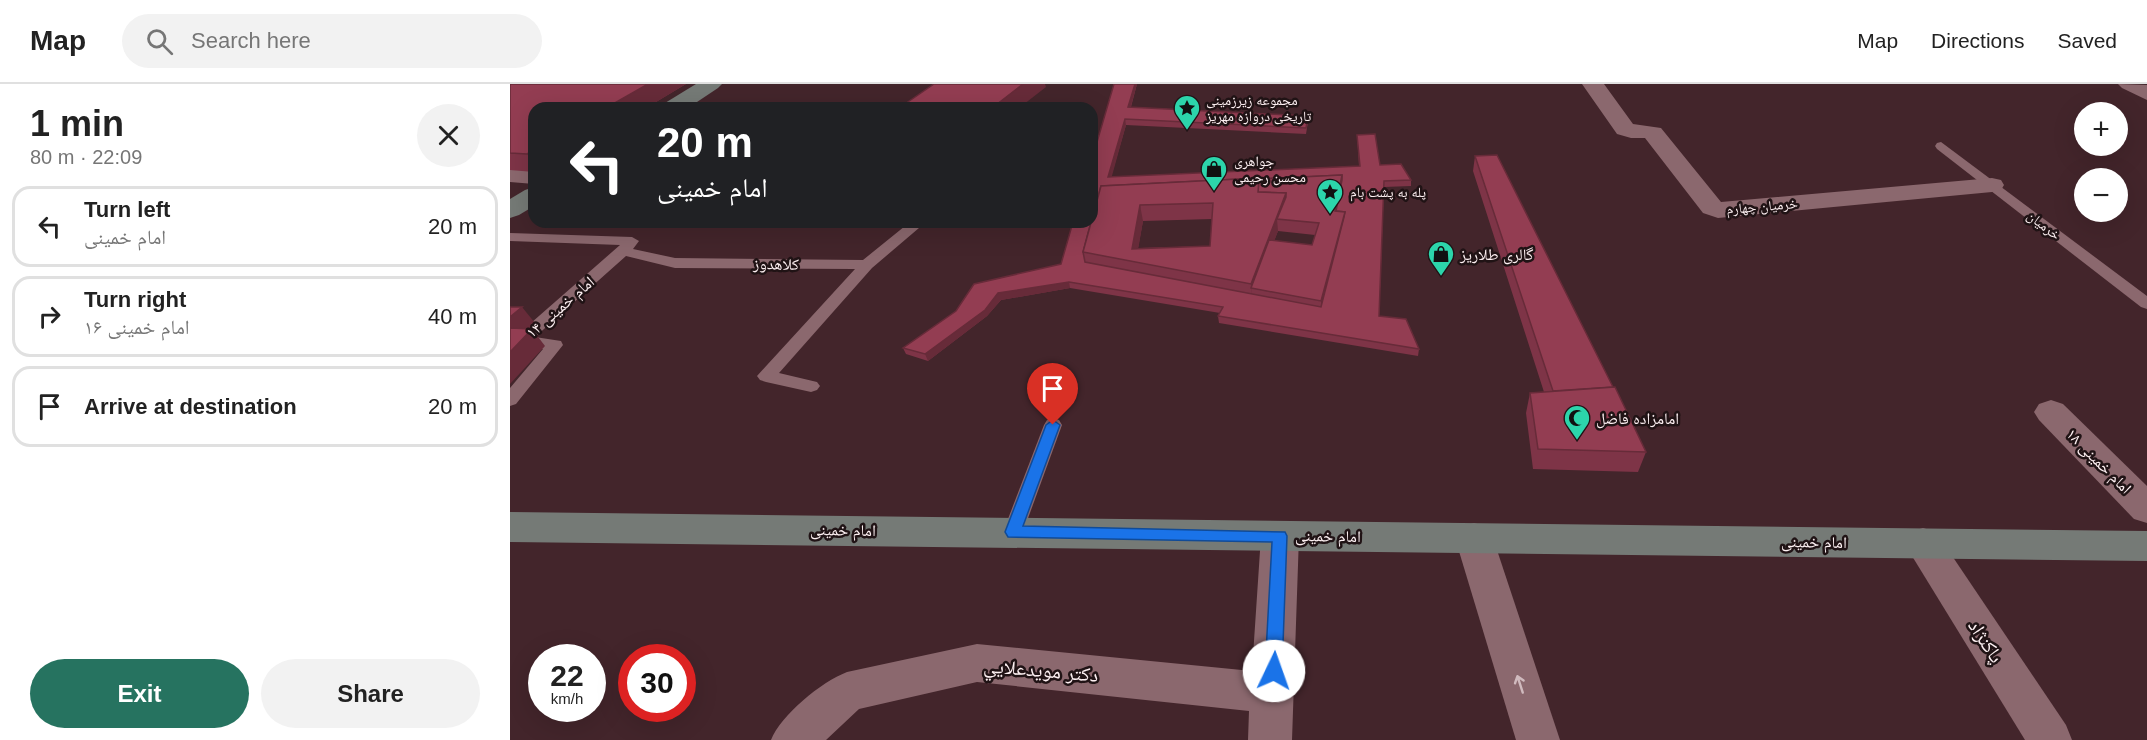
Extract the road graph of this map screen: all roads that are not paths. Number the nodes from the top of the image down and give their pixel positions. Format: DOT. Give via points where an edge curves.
graph roads {
  1 [pos="711,84"];
  2 [pos="1593,84"];
  3 [pos="2129,84"];
  4 [pos="2147,94"];
  5 [pos="682,102"];
  6 [pos="1941,146"];
  7 [pos="510,175"];
  8 [pos="528,176"];
  9 [pos="1992,185"];
  10 [pos="528,199"];
  11 [pos="510,210"];
  12 [pos="912,228"];
  13 [pos="510,237"];
  14 [pos="623,251"];
  15 [pos="867,265"];
  16 [pos="2147,304"];
  17 [pos="812,386"];
  18 [pos="510,400"];
  19 [pos="2051,412"];
  20 [pos="1053,425"];
  21 [pos="2147,509"];
  22 [pos="510,527"];
  23 [pos="1013,532"];
  24 [pos="1280,536"];
  25 [pos="1473,538"];
  26 [pos="1923,543"];
  27 [pos="2147,546"];
  28 [pos="1272,693"];
  29 [pos="794,740"];
  30 [pos="1270,740"];
  31 [pos="1538,740"];
  32 [pos="2050,740"];
  1 -- 5 [label="main road"];
  2 -- 9 [label="street, خرمیان چهارم" via="1625,129 1653,133 1712,208 1718,210"];
  3 -- 4 [label="street"];
  6 -- 9 [label="lane, خرمیان"];
  7 -- 8 [label="street"];
  9 -- 16 [label="lane, خرمیان"];
  10 -- 11 [label="main road"];
  12 -- 15 [label="lane"];
  13 -- 14 [label="lane" via="632,241"];
  14 -- 15 [label="lane, کلاهدوز" via="675,263"];
  14 -- 18 [label="lane, امام خمینی ۱۴" via="521,341 555,345"];
  15 -- 17 [label="lane" via="766,376"];
  19 -- 21 [label="street, امام خمینی ۱۸"];
  20 -- 23 [label="lane"];
  22 -- 23 [label="main road, امام خمینی"];
  23 -- 24 [label="main road, امام خمینی"];
  24 -- 25 [label="main road, امام خمینی"];
  24 -- 28 [label="street"];
  25 -- 26 [label="main road, امام خمینی"];
  31 -- 25 [label="street, one-way"];
  26 -- 27 [label="main road, امام خمینی"];
  26 -- 32 [label="street, پاکنژاد"];
  28 -- 29 [label="street, دکتر مويدعلايي" via="977,663 847,692"];
  28 -- 30 [label="street"];
}
